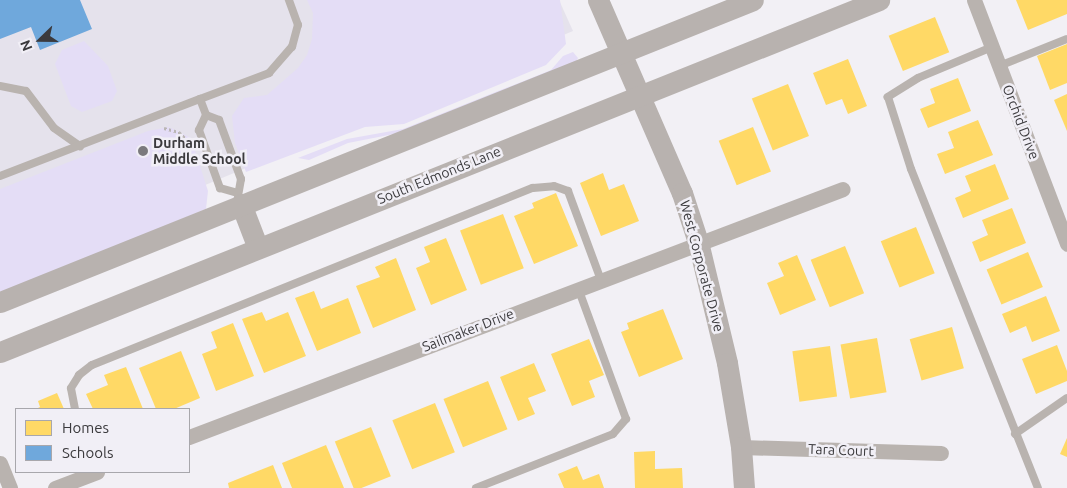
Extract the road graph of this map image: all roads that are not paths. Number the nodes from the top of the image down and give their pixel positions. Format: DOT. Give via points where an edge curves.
graph roads {
  1 [pos="289,0"];
  2 [pos="598,0"];
  3 [pos="753,0"];
  4 [pos="879,0"];
  5 [pos="974,0"];
  6 [pos="1067,40"];
  7 [pos="992,46"];
  8 [pos="620,52"];
  9 [pos="999,66"];
  10 [pos="0,86"];
  11 [pos="639,94"];
  12 [pos="200,99"];
  13 [pos="206,115"];
  14 [pos="80,146"];
  15 [pos="0,176"];
  16 [pos="843,189"];
  17 [pos="239,199"];
  18 [pos="698,242"];
  19 [pos="1067,244"];
  20 [pos="258,248"];
  21 [pos="600,280"];
  22 [pos="578,288"];
  23 [pos="0,302"];
  24 [pos="0,352"];
  25 [pos="1067,398"];
  26 [pos="75,408"];
  27 [pos="1015,434"];
  28 [pos="190,437"];
  29 [pos="741,447"];
  30 [pos="941,453"];
  31 [pos="1,469"];
  32 [pos="94,473"];
  33 [pos="10,488"];
  34 [pos="55,488"];
  35 [pos="476,488"];
  36 [pos="744,488"];
  37 [pos="1038,488"];
  1 -- 12 [label="lane" via="298,25 292,46 269,73"];
  2 -- 8 [label="main road, West Corporate Drive"];
  3 -- 8 [label="main road"];
  4 -- 11 [label="main road, South Edmonds Lane"];
  5 -- 7 [label="street, Orchid Drive"];
  6 -- 9 [label="lane"];
  7 -- 9 [label="street, Orchid Drive"];
  7 -- 27 [label="lane" via="918,78 888,97 911,169"];
  8 -- 11 [label="main road, West Corporate Drive"];
  8 -- 17 [label="main road"];
  9 -- 19 [label="street, Orchid Drive"];
  10 -- 14 [label="lane" via="26,91 54,128"];
  11 -- 18 [label="main road, West Corporate Drive" via="682,193"];
  11 -- 20 [label="main road, South Edmonds Lane"];
  12 -- 13 [label="lane"];
  12 -- 14 [label="lane"];
  13 -- 17 [label="lane" via="219,120 241,179"];
  13 -- 17 [label="lane" via="199,130 220,188"];
  14 -- 15 [label="lane"];
  16 -- 18 [label="street, Sailmaker Drive"];
  17 -- 20 [label="main road"];
  17 -- 23 [label="main road"];
  18 -- 21 [label="street, Sailmaker Drive"];
  18 -- 29 [label="main road, West Corporate Drive" via="727,363"];
  20 -- 24 [label="main road, South Edmonds Lane"];
  21 -- 22 [label="street, Sailmaker Drive"];
  21 -- 26 [label="lane" via="568,191 554,186 533,188 92,365 79,375 71,388"];
  22 -- 28 [label="street, Sailmaker Drive"];
  22 -- 35 [label="lane" via="626,419 612,434"];
  25 -- 27 [label="lane"];
  27 -- 37 [label="lane"];
  29 -- 30 [label="street, Tara Court"];
  29 -- 36 [label="main road, West Corporate Drive"];
  31 -- 33 [label="street"];
  32 -- 34 [label="street"];
}
